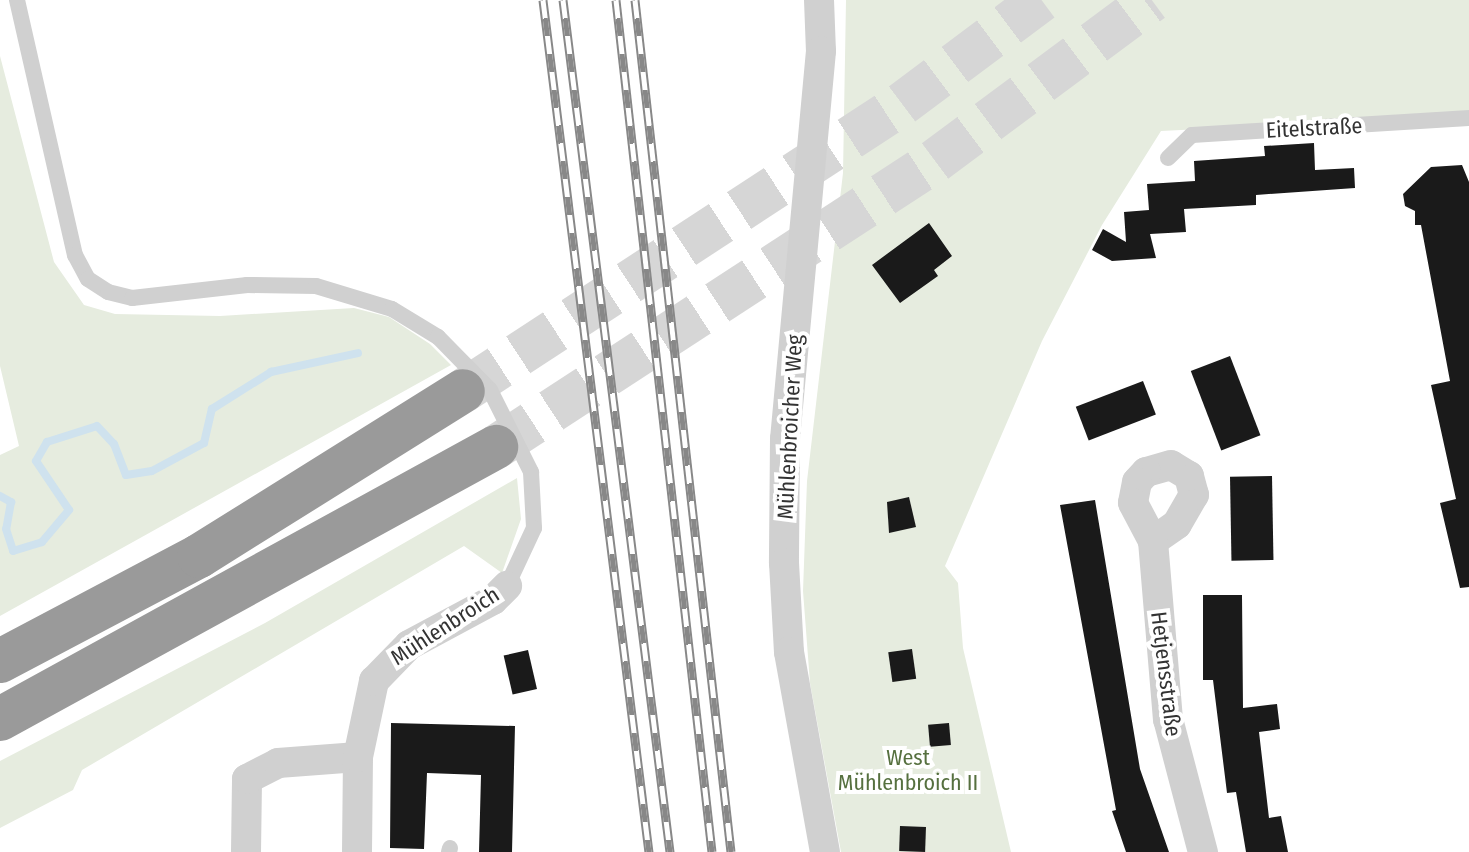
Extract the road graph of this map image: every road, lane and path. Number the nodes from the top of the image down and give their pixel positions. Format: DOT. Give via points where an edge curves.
graph roads {
  1 [pos="17,0"];
  2 [pos="819,0"];
  3 [pos="1469,118"];
  4 [pos="1168,158"];
  5 [pos="463,391"];
  6 [pos="496,447"];
  7 [pos="1153,541"];
  8 [pos="507,586"];
  9 [pos="0,661"];
  10 [pos="0,719"];
  11 [pos="358,757"];
  12 [pos="246,852"];
  13 [pos="357,852"];
  14 [pos="825,852"];
  15 [pos="1203,852"];
  1 -- 8 [label="lane" via="75,255 88,279 108,292 132,298 247,285 316,286 392,309 438,337 490,390 531,472 534,528"];
  2 -- 14 [label="street, Mühlenbroicher Weg" via="821,51 785,439 784,563 789,652"];
  3 -- 4 [label="lane, Eitelstraße" via="1192,135"];
  5 -- 9 [label="highway" via="199,556"];
  6 -- 10 [label="highway"];
  7 -- 15 [label="street, Hetjensstraße" via="1168,719"];
  8 -- 11 [label="street, Mühlenbroich" via="493,600 409,645 380,671 365,703"];
  11 -- 12 [label="street" via="278,763 247,779"];
  11 -- 13 [label="street, Mühlenbroich"];
}
